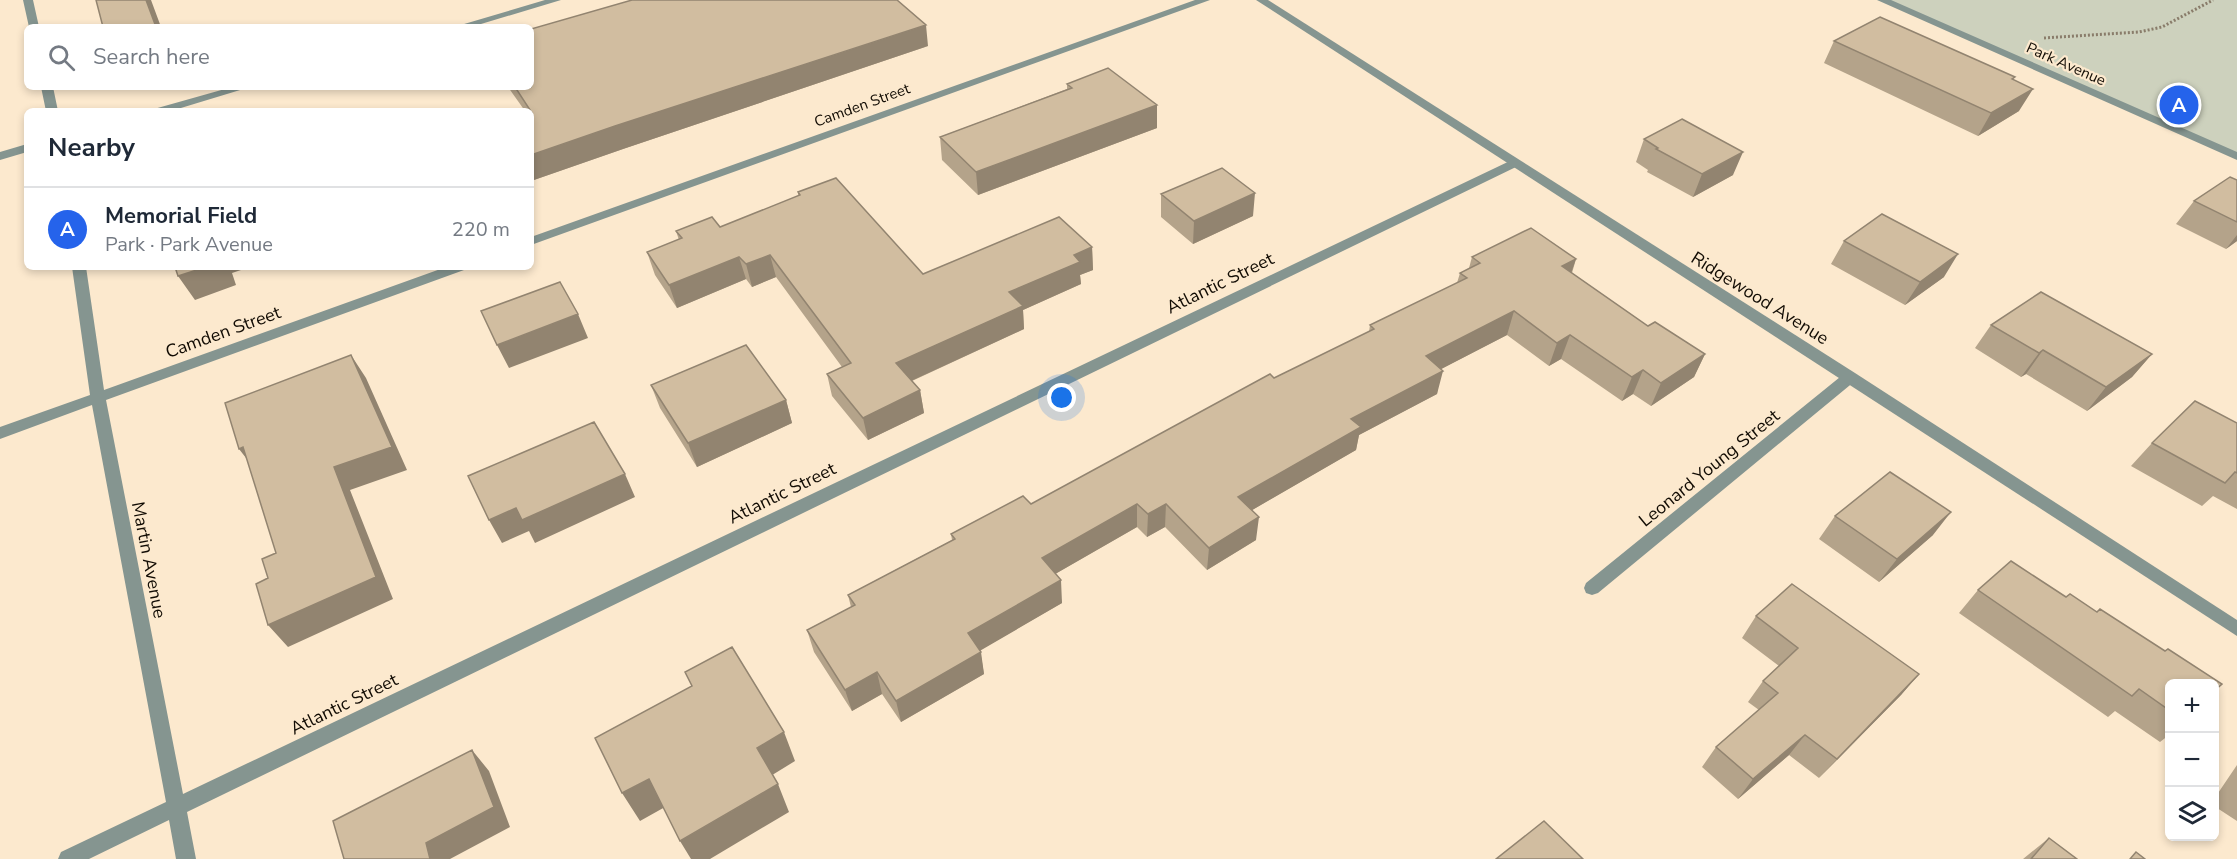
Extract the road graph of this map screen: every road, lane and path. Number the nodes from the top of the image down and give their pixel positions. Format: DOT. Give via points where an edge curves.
graph roads {
  1 [pos="28,0"];
  2 [pos="556,0"];
  3 [pos="1205,0"];
  4 [pos="1262,0"];
  5 [pos="1882,0"];
  6 [pos="2213,0"];
  7 [pos="33,24"];
  8 [pos="470,24"];
  9 [pos="2005,54"];
  10 [pos="48,90"];
  11 [pos="233,90"];
  12 [pos="51,108"];
  13 [pos="169,108"];
  14 [pos="24,149"];
  15 [pos="0,156"];
  16 [pos="2237,156"];
  17 [pos="1514,163"];
  18 [pos="534,240"];
  19 [pos="79,270"];
  20 [pos="451,270"];
  21 [pos="1850,377"];
  22 [pos="98,397"];
  23 [pos="0,433"];
  24 [pos="1592,588"];
  25 [pos="2237,629"];
  26 [pos="175,806"];
  27 [pos="68,859"];
  28 [pos="186,859"];
  1 -- 7 [label="street"];
  2 -- 8 [label="street"];
  3 -- 18 [label="street, Camden Street"];
  4 -- 17 [label="street, Ridgewood Avenue"];
  5 -- 9 [label="street, Park Avenue"];
  6 -- 9 [label="path" via="2162,27 2030,40"];
  9 -- 16 [label="street, Park Avenue"];
  10 -- 12 [label="street"];
  11 -- 13 [label="street"];
  14 -- 15 [label="street"];
  17 -- 21 [label="street, Ridgewood Avenue"];
  17 -- 26 [label="street, Atlantic Street"];
  19 -- 22 [label="street, Martin Avenue"];
  20 -- 22 [label="street, Camden Street"];
  21 -- 24 [label="street, Leonard Young Street"];
  21 -- 25 [label="street, Ridgewood Avenue"];
  22 -- 23 [label="street, Camden Street"];
  22 -- 26 [label="street, Martin Avenue"];
  26 -- 27 [label="street, Atlantic Street"];
  26 -- 28 [label="street, Martin Avenue"];
}
